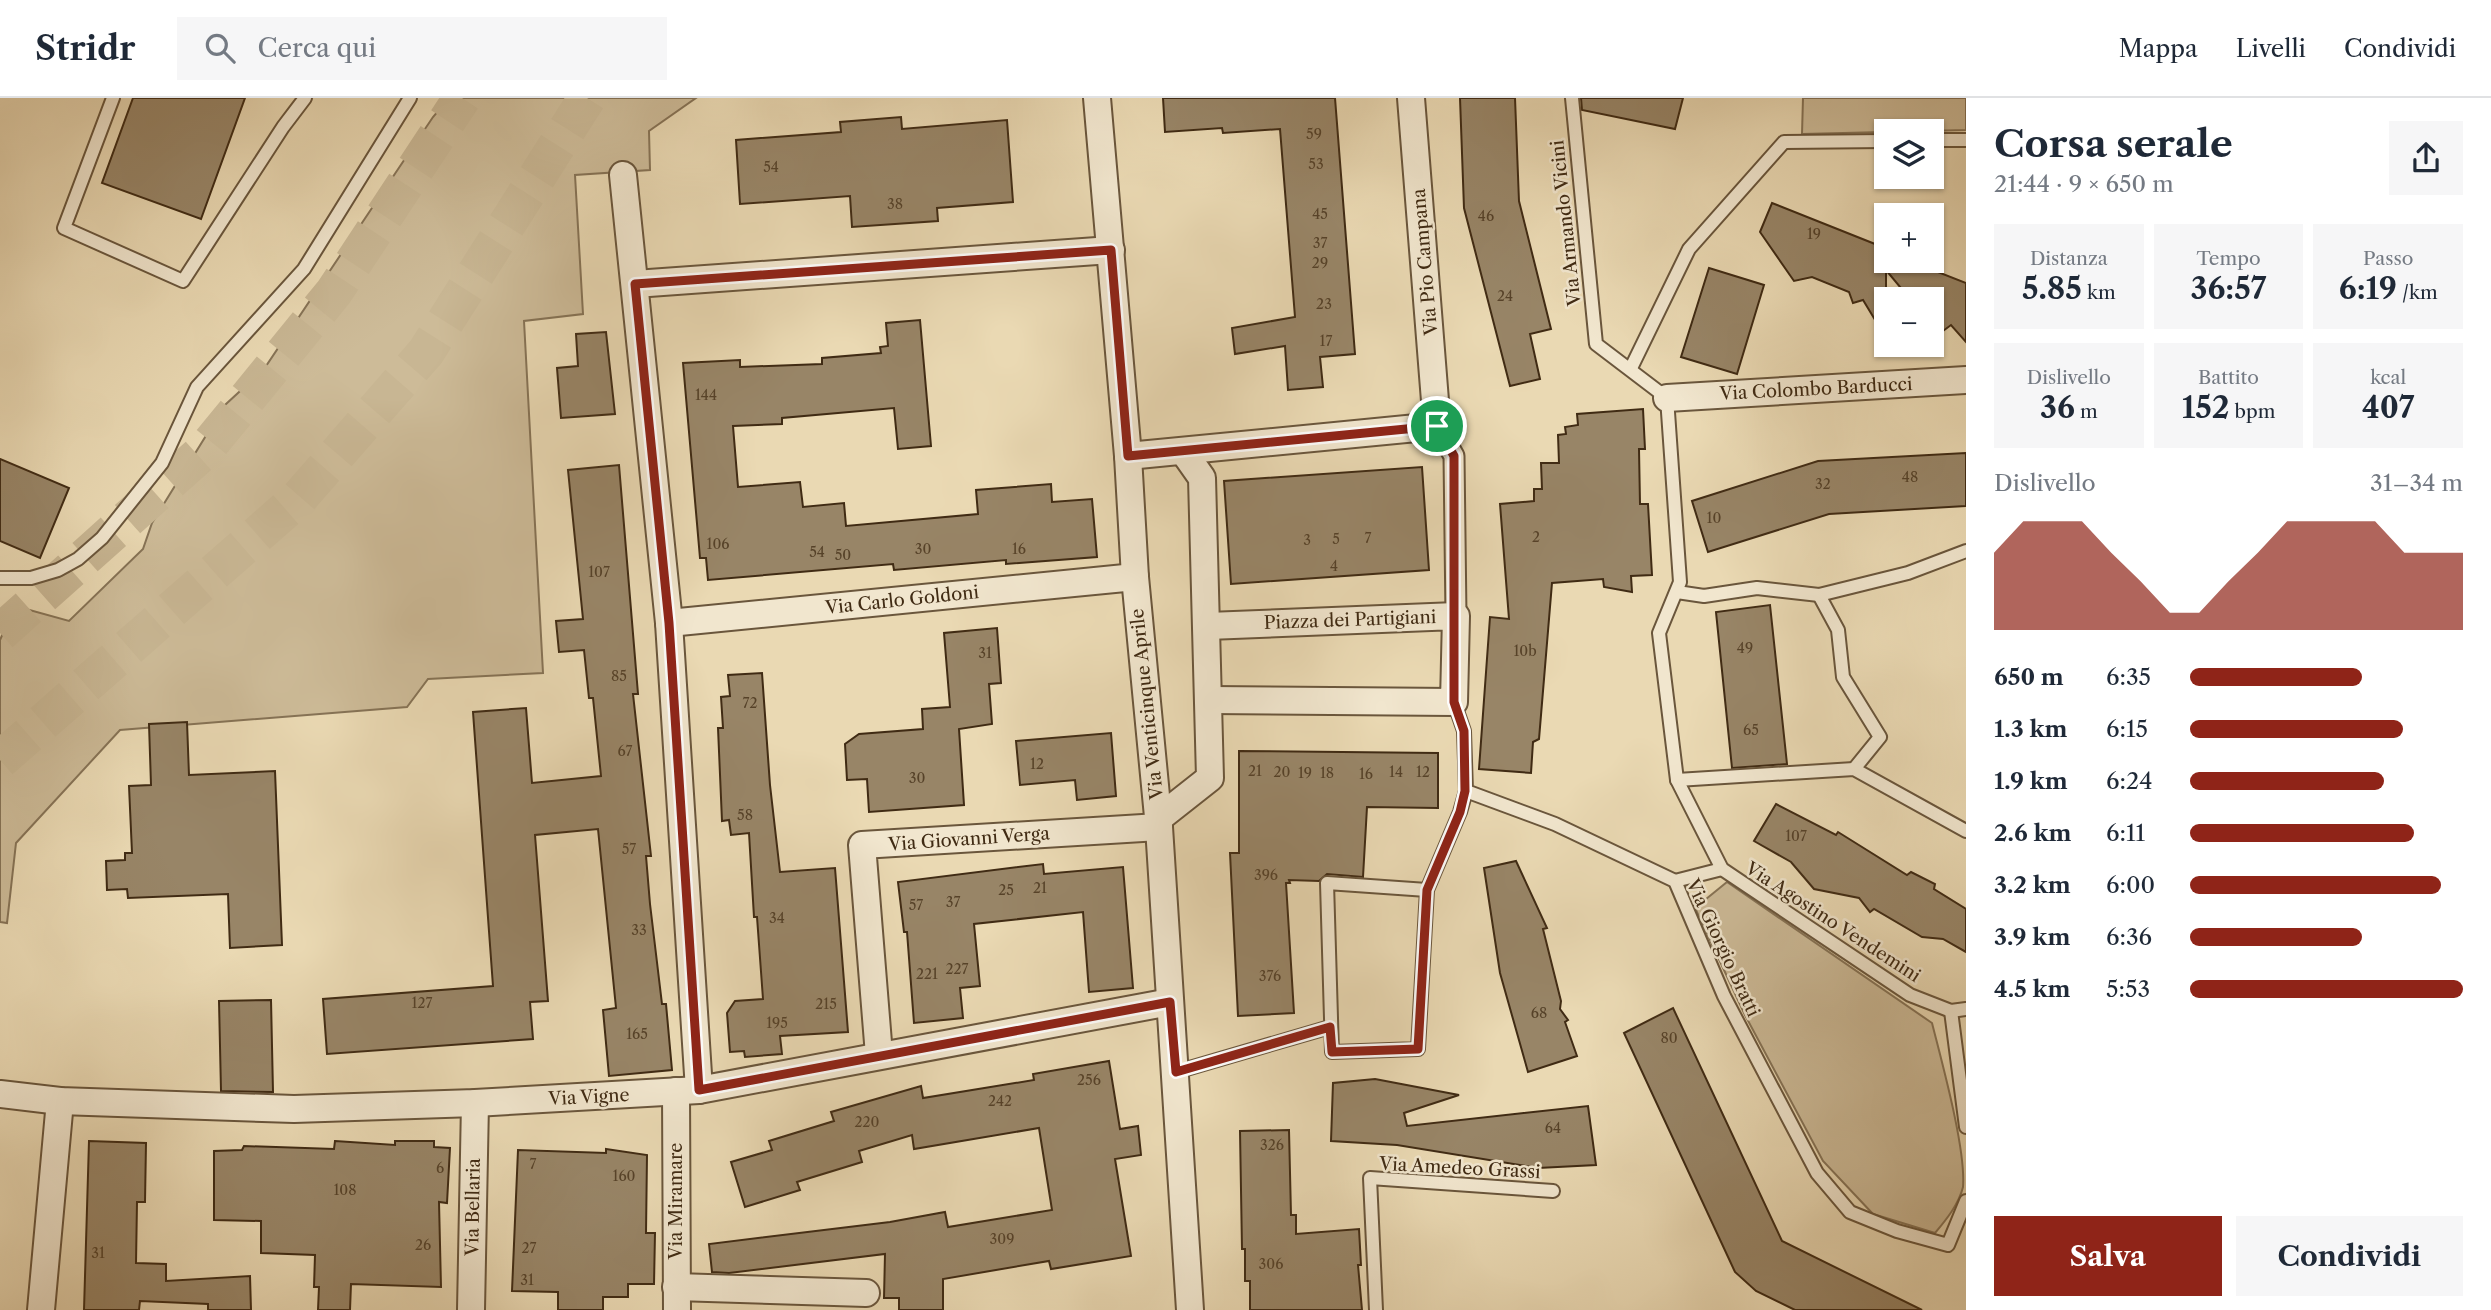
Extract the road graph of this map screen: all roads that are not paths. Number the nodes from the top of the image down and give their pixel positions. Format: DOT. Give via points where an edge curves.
graph roads {
  1 [pos="113,98"];
  2 [pos="305,98"];
  3 [pos="410,98"];
  4 [pos="1097,98"];
  5 [pos="1411,98"];
  6 [pos="1572,98"];
  7 [pos="1966,139"];
  8 [pos="1944,140"];
  9 [pos="1874,141"];
  10 [pos="623,175"];
  11 [pos="1111,250"];
  12 [pos="635,284"];
  13 [pos="1631,368"];
  14 [pos="1966,380"];
  15 [pos="1667,398"];
  16 [pos="1437,426"];
  17 [pos="1183,451"];
  18 [pos="1128,456"];
  19 [pos="1966,551"];
  20 [pos="1135,577"];
  21 [pos="0,578"];
  22 [pos="1677,592"];
  23 [pos="1819,595"];
  24 [pos="1456,616"];
  25 [pos="669,623"];
  26 [pos="1208,626"];
  27 [pos="1210,700"];
  28 [pos="1454,702"];
  29 [pos="1854,769"];
  30 [pos="1677,780"];
  31 [pos="1465,791"];
  32 [pos="1159,823"];
  33 [pos="1966,831"];
  34 [pos="1722,869"];
  35 [pos="1675,881"];
  36 [pos="1427,890"];
  37 [pos="1170,1002"];
  38 [pos="1966,1009"];
  39 [pos="1951,1011"];
  40 [pos="1330,1027"];
  41 [pos="879,1055"];
  42 [pos="1176,1072"];
  43 [pos="688,1091"];
  44 [pos="0,1094"];
  45 [pos="60,1101"];
  46 [pos="475,1103"];
  47 [pos="1966,1127"];
  48 [pos="1553,1191"];
  49 [pos="1966,1201"];
  50 [pos="866,1293"];
  51 [pos="676,1299"];
  52 [pos="41,1310"];
  53 [pos="471,1310"];
  54 [pos="1190,1310"];
  55 [pos="1376,1310"];
  1 -- 2 [label="lane" via="64,228 183,281"];
  3 -- 21 [label="lane" via="304,269 197,387 162,463 102,538 58,570 31,578"];
  4 -- 11 [label="street, Via Venticinque Aprile"];
  5 -- 16 [label="street, Via Pio Campana"];
  6 -- 13 [label="lane, Via Armando Vicini" via="1596,344"];
  7 -- 8 [label="lane"];
  9 -- 13 [label="lane" via="1784,142 1689,249"];
  10 -- 12 [label="street, Via Miramare"];
  11 -- 12 [label="street"];
  11 -- 18 [label="street, Via Venticinque Aprile"];
  12 -- 25 [label="street, Via Miramare"];
  13 -- 15 [label="lane"];
  14 -- 15 [label="street, Via Colombo Barducci"];
  15 -- 22 [label="lane, Via Agostino Vendemini" via="1680,582"];
  16 -- 17 [label="street"];
  16 -- 24 [label="street" via="1454,456"];
  17 -- 18 [label="street"];
  17 -- 26 [label="street" via="1202,478"];
  18 -- 20 [label="street, Via Venticinque Aprile"];
  19 -- 23 [label="lane" via="1908,573"];
  20 -- 25 [label="street, Via Carlo Goldoni"];
  20 -- 32 [label="street, Via Venticinque Aprile"];
  22 -- 23 [label="lane" via="1704,596 1757,588"];
  22 -- 30 [label="lane, Via Agostino Vendemini" via="1659,633"];
  23 -- 29 [label="lane" via="1838,630 1843,677 1880,737"];
  24 -- 26 [label="street, Piazza dei Partigiani"];
  24 -- 28 [label="street, Piazza dei Partigiani"];
  25 -- 43 [label="street, Via Miramare"];
  26 -- 27 [label="street"];
  27 -- 28 [label="street"];
  27 -- 32 [label="street" via="1210,778"];
  28 -- 31 [label="lane" via="1464,731"];
  29 -- 30 [label="lane"];
  29 -- 33 [label="lane"];
  30 -- 34 [label="lane, Via Agostino Vendemini"];
  31 -- 35 [label="lane, Via Giorgio Bratti" via="1555,824"];
  31 -- 36 [label="lane"];
  32 -- 37 [label="street, Via Venticinque Aprile"];
  32 -- 41 [label="street, Via Giovanni Verga" via="862,845"];
  34 -- 35 [label="lane"];
  34 -- 39 [label="lane, Via Agostino Vendemini" via="1910,995"];
  35 -- 49 [label="lane, Via Giorgio Bratti" via="1724,996 1817,1173 1850,1212 1948,1245"];
  36 -- 40 [label="lane" via="1327,883"];
  36 -- 40 [label="lane" via="1418,1049 1332,1052"];
  37 -- 41 [label="street, Via Vigne"];
  37 -- 42 [label="street, Via Venticinque Aprile"];
  38 -- 39 [label="lane, Via Agostino Vendemini"];
  39 -- 47 [label="lane"];
  40 -- 42 [label="lane"];
  41 -- 43 [label="street, Via Vigne"];
  42 -- 54 [label="street, Via Venticinque Aprile"];
  43 -- 46 [label="street, Via Vigne"];
  43 -- 51 [label="street, Via Miramare"];
  44 -- 45 [label="street, Via Vigne"];
  45 -- 46 [label="street, Via Vigne" via="294,1109"];
  45 -- 52 [label="street"];
  46 -- 53 [label="street, Via Bellaria"];
  48 -- 55 [label="lane, Via Amedeo Grassi" via="1370,1178"];
  50 -- 51 [label="street"];
}
